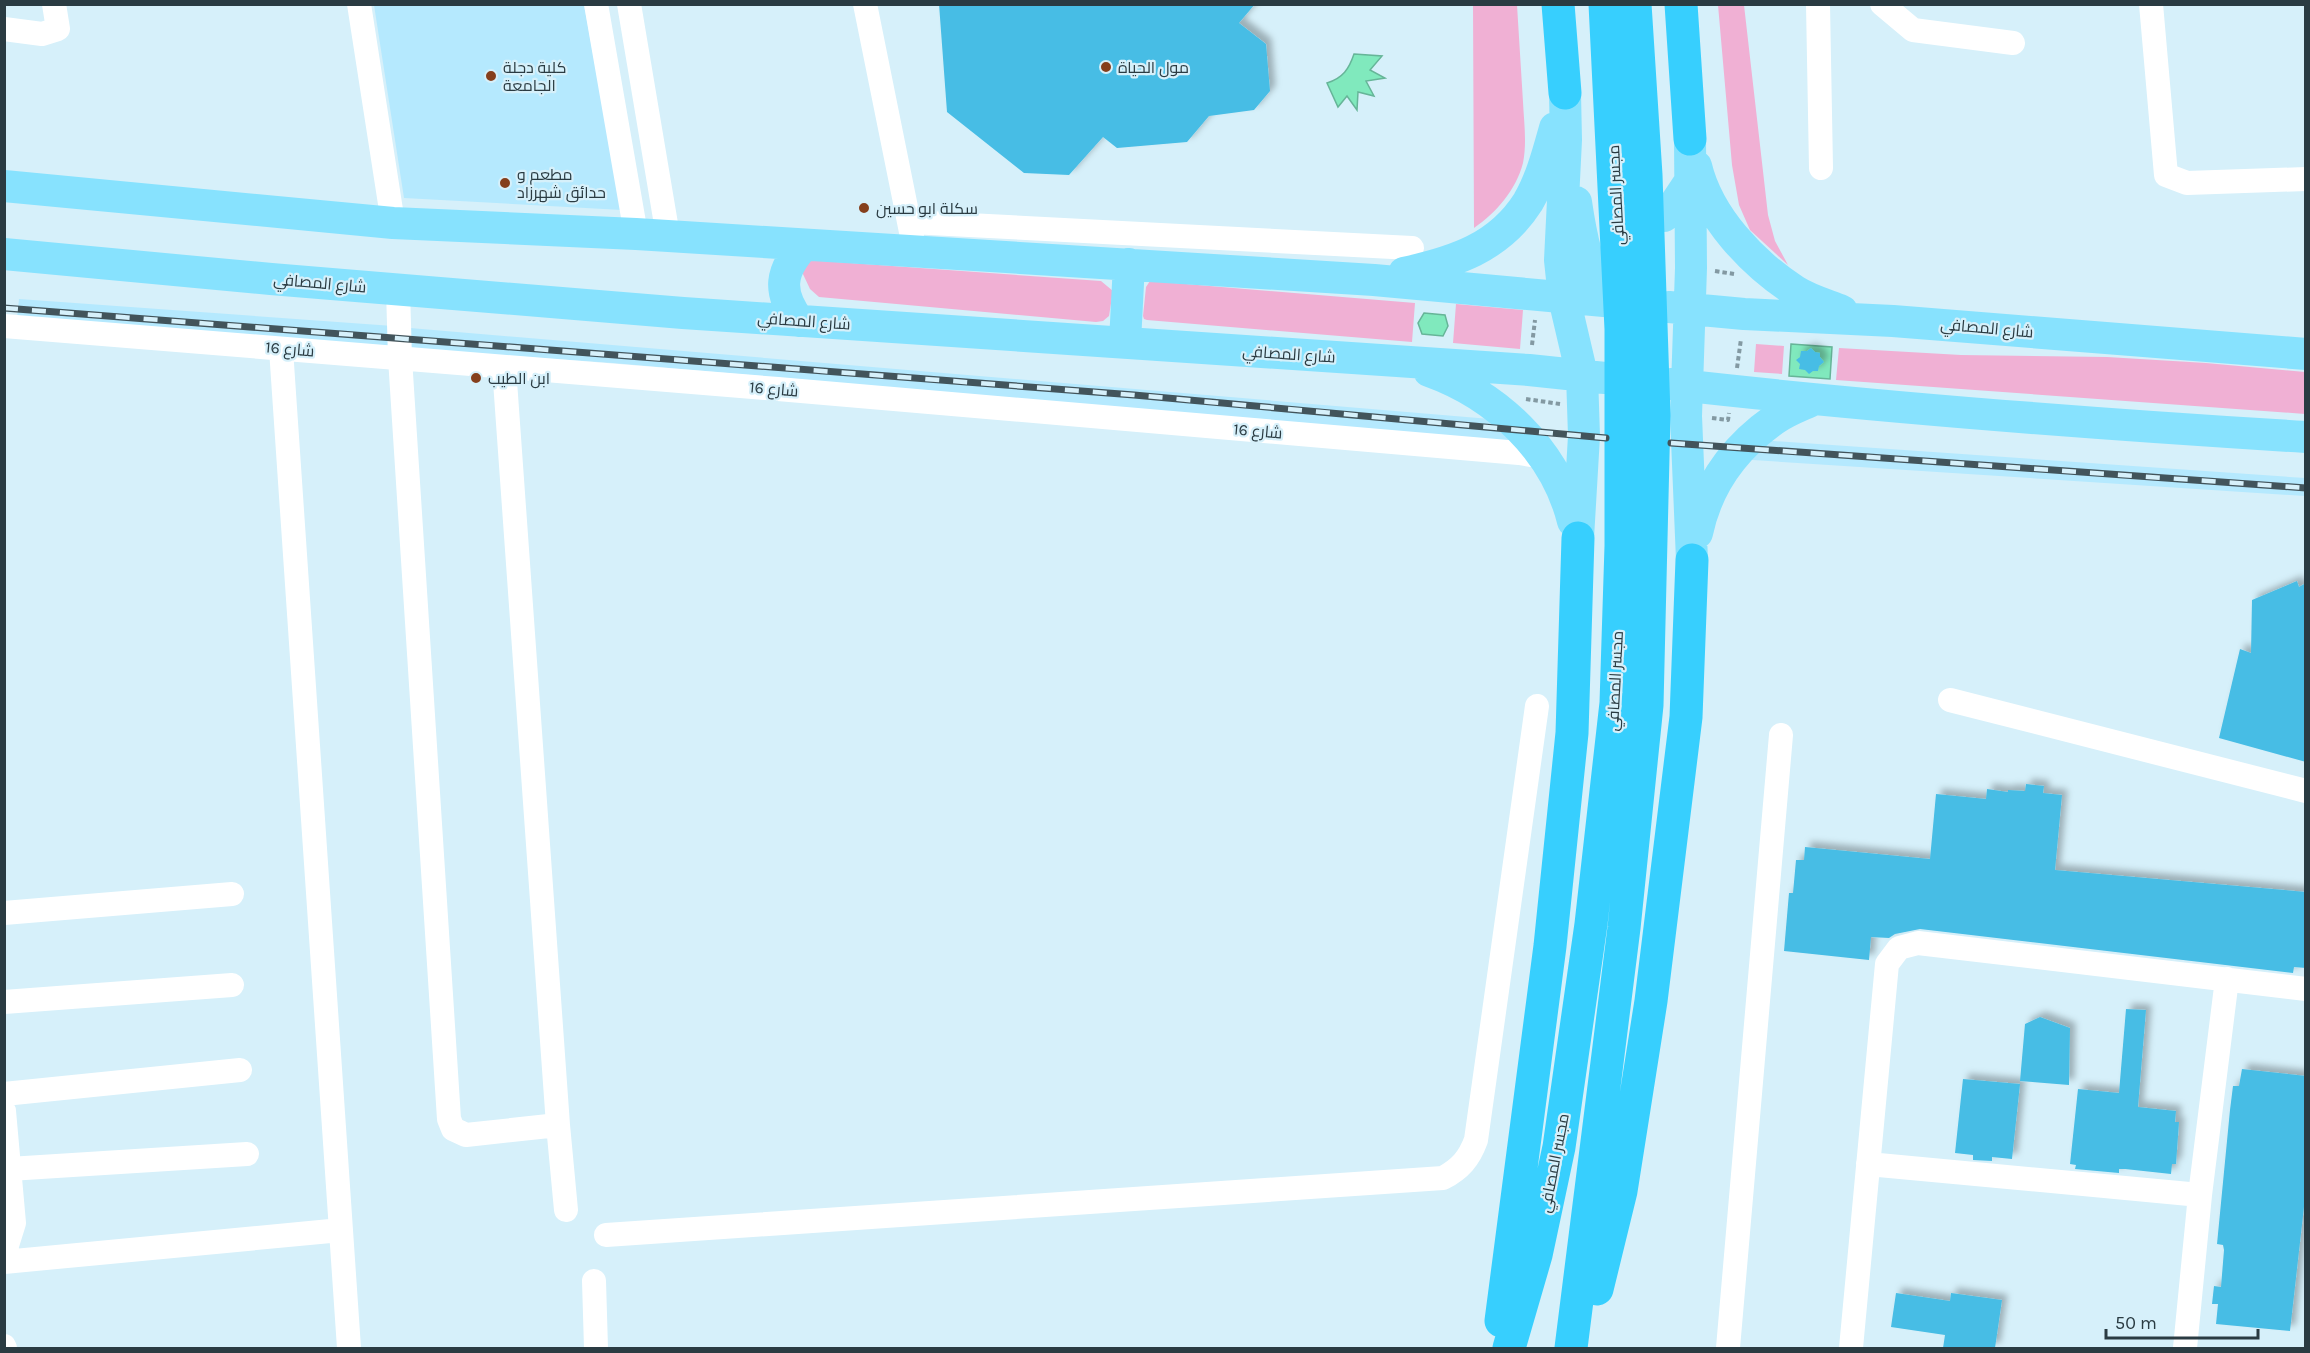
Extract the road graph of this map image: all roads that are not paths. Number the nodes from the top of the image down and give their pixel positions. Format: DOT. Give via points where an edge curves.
graph roads {
  1 [pos="54,4"];
  2 [pos="359,4"];
  3 [pos="597,4"];
  4 [pos="628,4"];
  5 [pos="865,4"];
  6 [pos="1558,4"];
  7 [pos="1605,4"];
  8 [pos="1635,4"];
  9 [pos="1681,4"];
  10 [pos="1818,4"];
  11 [pos="1882,4"];
  12 [pos="2151,4"];
  13 [pos="4,29"];
  14 [pos="2013,42"];
  15 [pos="1565,93"];
  16 [pos="1690,139"];
  17 [pos="1569,154"];
  18 [pos="1821,168"];
  19 [pos="2306,179"];
  20 [pos="1691,180"];
  21 [pos="4,186"];
  22 [pos="1664,216"];
  23 [pos="1602,220"];
  24 [pos="393,223"];
  25 [pos="636,234"];
  26 [pos="668,236"];
  27 [pos="912,236"];
  28 [pos="757,242"];
  29 [pos="804,245"];
  30 [pos="1412,248"];
  31 [pos="4,254"];
  32 [pos="1129,264"];
  33 [pos="1374,280"];
  34 [pos="398,290"];
  35 [pos="1564,298"];
  36 [pos="1679,308"];
  37 [pos="746,317"];
  38 [pos="799,321"];
  39 [pos="1893,321"];
  40 [pos="4,326"];
  41 [pos="1125,342"];
  42 [pos="281,349"];
  43 [pos="2306,354"];
  44 [pos="400,358"];
  45 [pos="1405,363"];
  46 [pos="504,367"];
  47 [pos="1593,376"];
  48 [pos="1679,390"];
  49 [pos="1813,400"];
  50 [pos="2306,436"];
  51 [pos="1543,457"];
  52 [pos="1606,489"];
  53 [pos="1670,499"];
  54 [pos="1578,526"];
  55 [pos="1691,546"];
  56 [pos="1950,700"];
  57 [pos="1537,706"];
  58 [pos="1781,735"];
  59 [pos="2306,791"];
  60 [pos="232,894"];
  61 [pos="4,913"];
  62 [pos="2227,979"];
  63 [pos="232,985"];
  64 [pos="2306,989"];
  65 [pos="4,1002"];
  66 [pos="240,1070"];
  67 [pos="4,1094"];
  68 [pos="4,1111"];
  69 [pos="558,1125"];
  70 [pos="247,1154"];
  71 [pos="1868,1164"];
  72 [pos="9,1169"];
  73 [pos="2200,1195"];
  74 [pos="566,1210"];
  75 [pos="341,1230"];
  76 [pos="606,1235"];
  77 [pos="4,1255"];
  78 [pos="4,1262"];
  79 [pos="594,1281"];
  80 [pos="349,1348"];
  81 [pos="596,1348"];
  82 [pos="1498,1348"];
  83 [pos="1509,1348"];
  84 [pos="1571,1348"];
  85 [pos="1580,1348"];
  86 [pos="1728,1348"];
  87 [pos="1851,1348"];
  88 [pos="2185,1348"];
  1 -- 13 [label="street" via="58,29 42,34"];
  2 -- 24 [label="street"];
  3 -- 25 [label="street"];
  4 -- 26 [label="street"];
  5 -- 27 [label="street"];
  6 -- 15 [label="highway"];
  7 -- 83 [label="highway, مجسر المصافي" via="1621,329 1616,703 1591,924 1559,1147 1536,1255"];
  8 -- 84 [label="highway, مجسر المصافي" via="1646,175 1654,415 1647,705 1624,928"];
  9 -- 16 [label="highway"];
  10 -- 18 [label="street"];
  11 -- 14 [label="street" via="1913,30"];
  12 -- 19 [label="street" via="2166,175 2187,183"];
  15 -- 17 [label="main road"];
  15 -- 33 [label="main road" via="1546,160 1528,201 1507,227 1481,249 1443,265"];
  16 -- 20 [label="main road"];
  16 -- 39 [label="main road" via="1700,181 1723,223 1759,264 1797,292 1843,312"];
  17 -- 23 [label="main road" via="1586,205"];
  17 -- 35 [label="main road" via="1560,260"];
  17 -- 35 [label="main road" via="1581,235 1604,302"];
  20 -- 22 [label="main road"];
  20 -- 36 [label="main road"];
  21 -- 24 [label="main road"];
  24 -- 25 [label="main road"];
  25 -- 26 [label="main road"];
  26 -- 28 [label="main road"];
  27 -- 29 [label="main road"];
  27 -- 30 [label="street"];
  27 -- 32 [label="main road"];
  28 -- 29 [label="main road"];
  28 -- 37 [label="main road" via="766,255 769,281 759,306"];
  29 -- 38 [label="main road" via="792,258 784,283 790,309"];
  31 -- 34 [label="main road, شارع المصافي"];
  32 -- 33 [label="main road"];
  32 -- 41 [label="main road"];
  33 -- 35 [label="main road"];
  34 -- 37 [label="main road, شارع المصافي"];
  34 -- 44 [label="street"];
  35 -- 47 [label="main road"];
  36 -- 39 [label="main road, شارع المصافي"];
  36 -- 48 [label="main road"];
  37 -- 38 [label="main road, شارع المصافي"];
  38 -- 41 [label="main road, شارع المصافي"];
  39 -- 43 [label="main road, شارع المصافي"];
  40 -- 42 [label="street, شارع 16"];
  41 -- 45 [label="main road, شارع المصافي"];
  42 -- 44 [label="street, شارع 16"];
  42 -- 75 [label="street"];
  44 -- 46 [label="street, شارع 16"];
  44 -- 69 [label="street" via="449,1119 453,1129 466,1135"];
  45 -- 47 [label="main road, شارع المصافي"];
  45 -- 51 [label="main road" via="1452,379 1494,405"];
  46 -- 51 [label="street, شارع 16"];
  46 -- 69 [label="street"];
  47 -- 54 [label="main road"];
  48 -- 49 [label="main road" via="1733,390"];
  48 -- 55 [label="main road"];
  49 -- 50 [label="main road" via="2155,428"];
  49 -- 55 [label="main road" via="1776,418 1740,449 1719,474"];
  51 -- 54 [label="main road" via="1559,479"];
  52 -- 54 [label="main road" via="1593,497"];
  53 -- 55 [label="main road" via="1676,504"];
  54 -- 82 [label="highway" via="1572,733 1550,946"];
  55 -- 85 [label="highway" via="1686,717 1651,1001 1621,1191"];
  56 -- 59 [label="street"];
  57 -- 76 [label="street" via="1476,1140 1466,1162 1456,1171 1443,1178"];
  58 -- 86 [label="street"];
  60 -- 61 [label="street"];
  62 -- 64 [label="street"];
  62 -- 71 [label="street" via="1918,943 1899,948 1887,964"];
  62 -- 73 [label="street"];
  63 -- 65 [label="street"];
  66 -- 67 [label="street"];
  68 -- 72 [label="street"];
  69 -- 74 [label="street"];
  70 -- 72 [label="street"];
  71 -- 73 [label="street"];
  71 -- 87 [label="street"];
  72 -- 77 [label="street" via="14,1223"];
  73 -- 88 [label="street"];
  75 -- 78 [label="street"];
  75 -- 80 [label="street"];
  79 -- 81 [label="street"];
}
